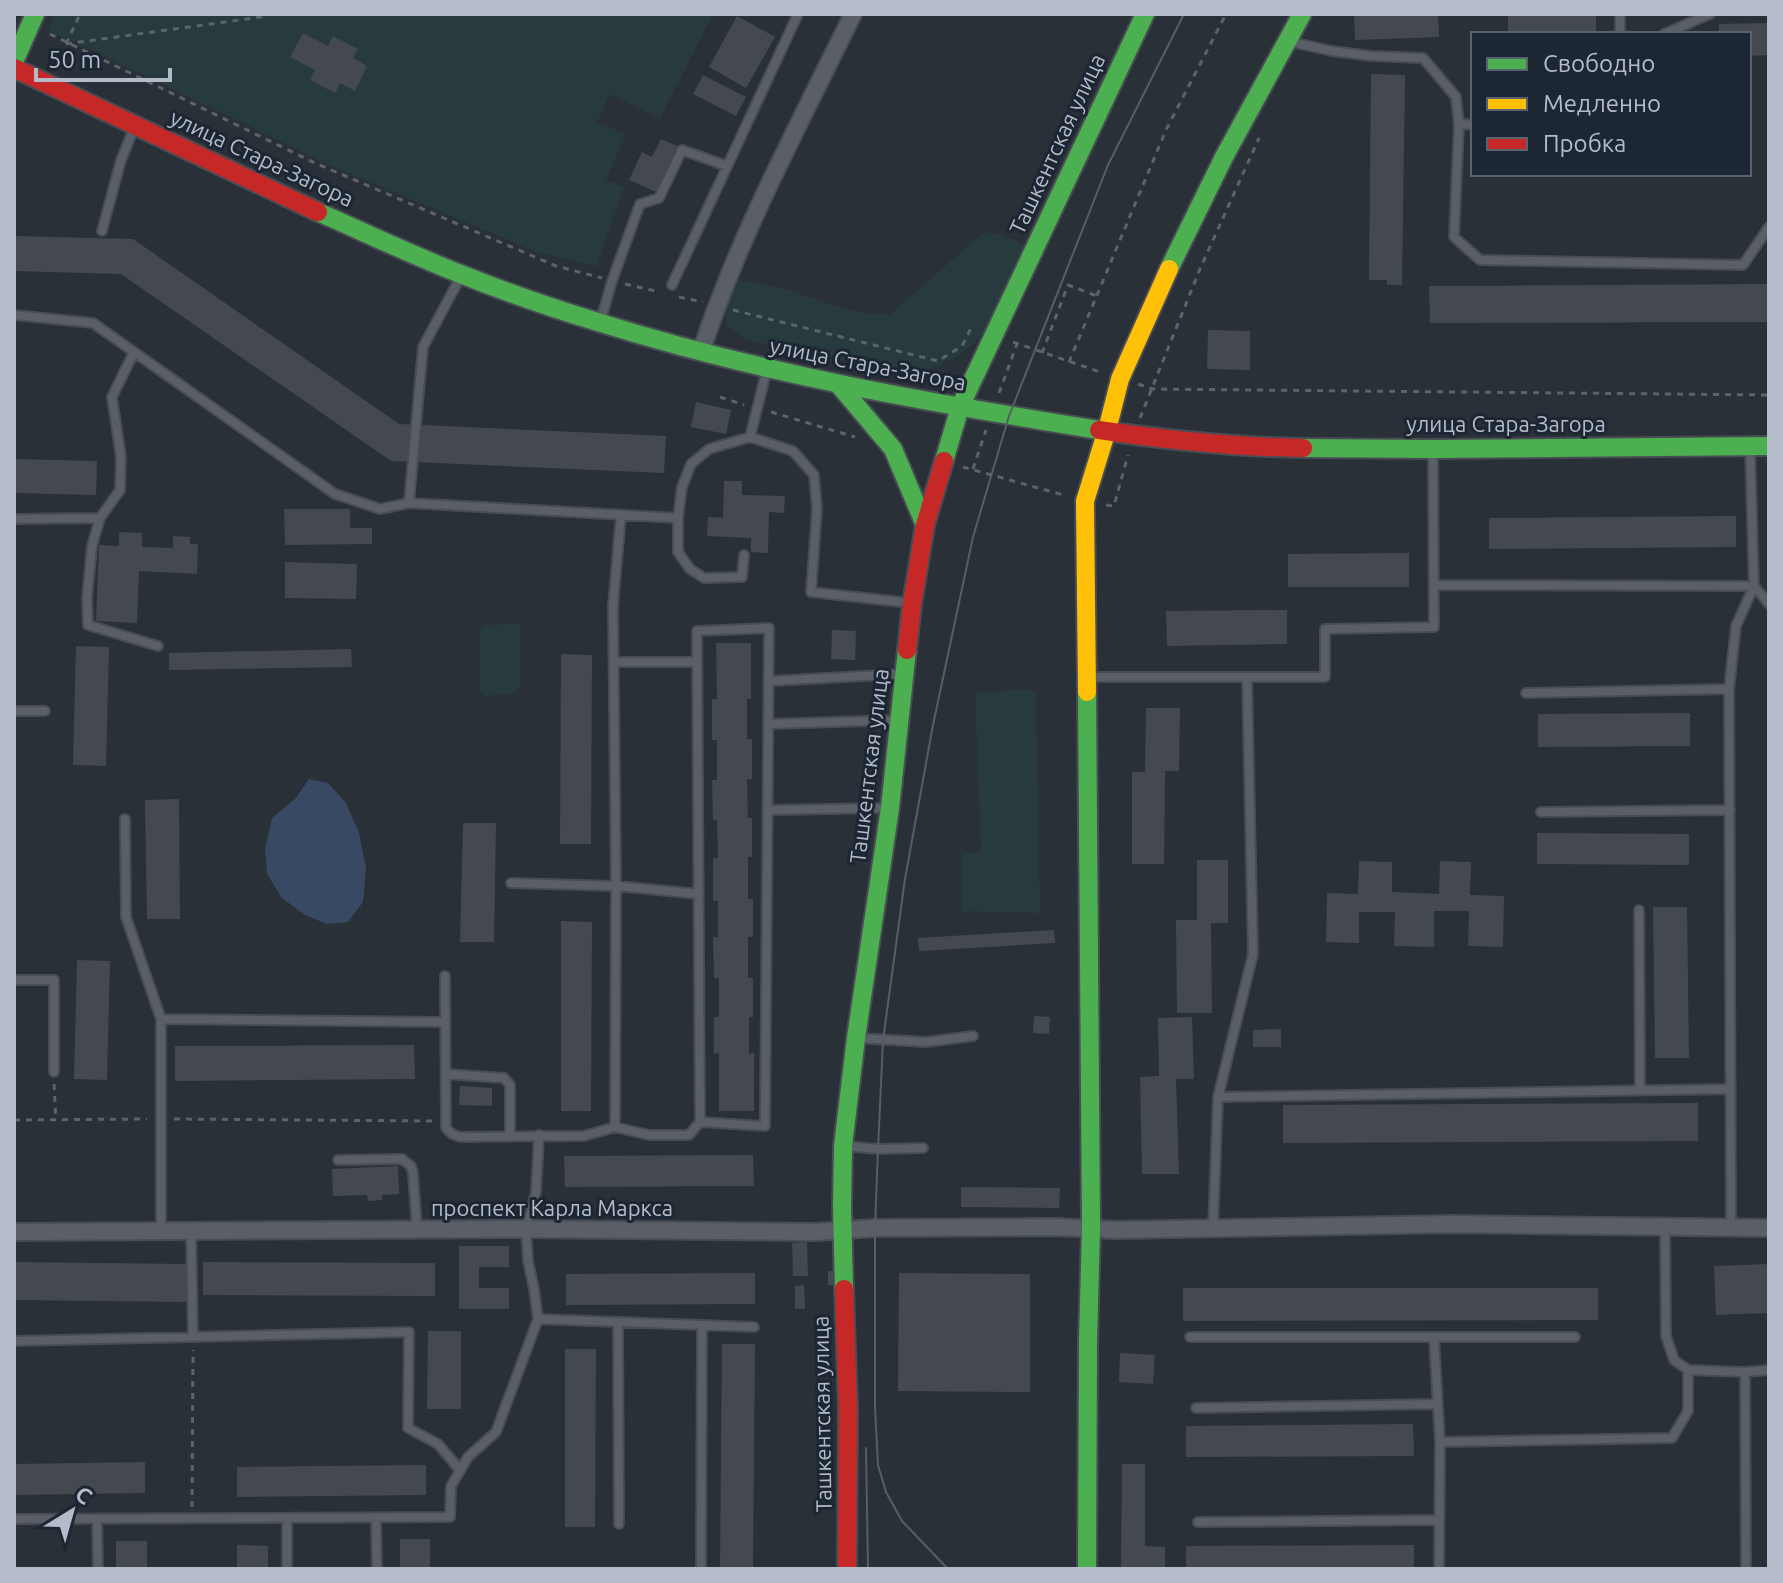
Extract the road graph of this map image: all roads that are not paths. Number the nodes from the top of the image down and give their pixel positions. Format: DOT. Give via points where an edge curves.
graph roads {
  1 [pos="35,14"];
  2 [pos="798,14"];
  3 [pos="853,14"];
  4 [pos="1145,14"];
  5 [pos="1302,14"];
  6 [pos="1710,14"];
  7 [pos="1669,32"];
  8 [pos="1286,41"];
  9 [pos="14,65"];
  10 [pos="1471,124"];
  11 [pos="1459,125"];
  12 [pos="135,126"];
  13 [pos="727,166"];
  14 [pos="1769,227"];
  15 [pos="102,231"];
  16 [pos="462,275"];
  17 [pos="672,285"];
  18 [pos="14,315"];
  19 [pos="600,323"];
  20 [pos="134,352"];
  21 [pos="701,352"];
  22 [pos="767,369"];
  23 [pos="839,385"];
  24 [pos="960,407"];
  25 [pos="1107,430"];
  26 [pos="750,437"];
  27 [pos="1750,446"];
  28 [pos="1769,446"];
  29 [pos="1433,449"];
  30 [pos="409,503"];
  31 [pos="621,515"];
  32 [pos="100,518"];
  33 [pos="678,518"];
  34 [pos="14,519"];
  35 [pos="925,525"];
  36 [pos="744,555"];
  37 [pos="1434,585"];
  38 [pos="1754,586"];
  39 [pos="912,604"];
  40 [pos="1769,604"];
  41 [pos="158,646"];
  42 [pos="614,662"];
  43 [pos="697,662"];
  44 [pos="905,674"];
  45 [pos="1086,677"];
  46 [pos="1247,677"];
  47 [pos="770,681"];
  48 [pos="1729,689"];
  49 [pos="1526,693"];
  50 [pos="14,711"];
  51 [pos="45,711"];
  52 [pos="900,720"];
  53 [pos="770,724"];
  54 [pos="890,808"];
  55 [pos="769,810"];
  56 [pos="1730,810"];
  57 [pos="1541,812"];
  58 [pos="125,819"];
  59 [pos="511,883"];
  60 [pos="616,886"];
  61 [pos="699,894"];
  62 [pos="1639,910"];
  63 [pos="445,976"];
  64 [pos="14,980"];
  65 [pos="161,1019"];
  66 [pos="445,1022"];
  67 [pos="973,1036"];
  68 [pos="856,1038"];
  69 [pos="54,1072"];
  70 [pos="446,1074"];
  71 [pos="1730,1089"];
  72 [pos="1640,1090"];
  73 [pos="1218,1097"];
  74 [pos="700,1122"];
  75 [pos="615,1127"];
  76 [pos="539,1135"];
  77 [pos="510,1136"];
  78 [pos="843,1146"];
  79 [pos="923,1148"];
  80 [pos="338,1160"];
  81 [pos="1665,1226"];
  82 [pos="1731,1226"];
  83 [pos="1213,1227"];
  84 [pos="1091,1228"];
  85 [pos="1769,1228"];
  86 [pos="526,1229"];
  87 [pos="417,1230"];
  88 [pos="843,1230"];
  89 [pos="161,1231"];
  90 [pos="191,1231"];
  91 [pos="14,1232"];
  92 [pos="538,1319"];
  93 [pos="618,1322"];
  94 [pos="702,1325"];
  95 [pos="754,1327"];
  96 [pos="193,1336"];
  97 [pos="1190,1337"];
  98 [pos="1575,1337"];
  99 [pos="1434,1338"];
  100 [pos="14,1341"];
  101 [pos="1688,1370"];
  102 [pos="1769,1370"];
  103 [pos="1745,1372"];
  104 [pos="1438,1404"];
  105 [pos="1196,1408"];
  106 [pos="1440,1442"];
  107 [pos="460,1470"];
  108 [pos="287,1518"];
  109 [pos="376,1518"];
  110 [pos="14,1519"];
  111 [pos="97,1519"];
  112 [pos="1439,1520"];
  113 [pos="1198,1522"];
  114 [pos="619,1524"];
  115 [pos="98,1569"];
  116 [pos="287,1569"];
  117 [pos="377,1569"];
  118 [pos="701,1569"];
  119 [pos="847,1569"];
  120 [pos="1087,1569"];
  121 [pos="1439,1569"];
  122 [pos="1746,1569"];
  1 -- 9 [label="main road"];
  2 -- 13 [label="lane"];
  3 -- 21 [label="street" via="778,167 716,305"];
  4 -- 24 [label="main road, Ташкентская улица"];
  5 -- 8 [label="main road"];
  6 -- 7 [label="lane"];
  8 -- 11 [label="lane" via="1371,56 1423,58 1456,97"];
  8 -- 25 [label="main road" via="1166,275 1120,379"];
  9 -- 12 [label="main road, улица Стара-Загора"];
  10 -- 11 [label="lane"];
  11 -- 14 [label="lane" via="1454,237 1480,260 1743,265"];
  12 -- 15 [label="lane"];
  12 -- 16 [label="main road, улица Стара-Загора"];
  13 -- 17 [label="lane"];
  13 -- 19 [label="lane" via="682,150 659,198 640,204"];
  16 -- 19 [label="main road, улица Стара-Загора"];
  16 -- 30 [label="lane" via="423,347"];
  18 -- 20 [label="lane" via="93,323"];
  19 -- 21 [label="main road, улица Стара-Загора"];
  20 -- 30 [label="lane" via="335,494 380,509"];
  20 -- 32 [label="lane" via="112,397 120,490"];
  21 -- 22 [label="main road, улица Стара-Загора"];
  22 -- 23 [label="main road, улица Стара-Загора"];
  22 -- 26 [label="lane"];
  23 -- 24 [label="main road, улица Стара-Загора"];
  23 -- 35 [label="main road" via="893,449"];
  24 -- 25 [label="main road, улица Стара-Загора"];
  24 -- 35 [label="main road, Ташкентская улица"];
  25 -- 29 [label="main road, улица Стара-Загора" via="1253,447"];
  25 -- 45 [label="main road" via="1085,501"];
  26 -- 33 [label="lane" via="709,449 691,464"];
  26 -- 39 [label="lane" via="793,451 814,475 811,592"];
  27 -- 28 [label="main road, улица Стара-Загора"];
  27 -- 29 [label="main road, улица Стара-Загора"];
  27 -- 38 [label="lane"];
  29 -- 37 [label="lane"];
  30 -- 31 [label="lane"];
  31 -- 33 [label="lane"];
  31 -- 42 [label="lane"];
  32 -- 34 [label="lane"];
  32 -- 41 [label="lane" via="92,546 88,625"];
  33 -- 36 [label="lane" via="678,552 704,578 742,577"];
  35 -- 39 [label="main road, Ташкентская улица"];
  37 -- 38 [label="lane"];
  37 -- 46 [label="lane" via="1434,627 1325,629 1325,677"];
  38 -- 40 [label="lane"];
  38 -- 48 [label="lane" via="1736,626"];
  39 -- 44 [label="main road, Ташкентская улица"];
  42 -- 43 [label="lane"];
  42 -- 60 [label="lane"];
  43 -- 47 [label="lane" via="697,631 769,628"];
  43 -- 61 [label="lane"];
  44 -- 47 [label="lane"];
  44 -- 52 [label="main road, Ташкентская улица"];
  45 -- 46 [label="lane"];
  45 -- 84 [label="main road"];
  46 -- 73 [label="lane" via="1253,954"];
  47 -- 53 [label="lane"];
  48 -- 49 [label="lane"];
  48 -- 56 [label="lane"];
  50 -- 51 [label="lane"];
  52 -- 53 [label="lane"];
  52 -- 54 [label="main road, Ташкентская улица"];
  53 -- 55 [label="lane"];
  54 -- 55 [label="lane"];
  54 -- 68 [label="main road, Ташкентская улица"];
  55 -- 74 [label="lane" via="765,1126"];
  56 -- 57 [label="lane"];
  56 -- 71 [label="lane"];
  58 -- 65 [label="lane" via="126,917"];
  59 -- 60 [label="lane"];
  60 -- 61 [label="lane"];
  60 -- 75 [label="lane"];
  61 -- 74 [label="lane"];
  62 -- 72 [label="lane"];
  63 -- 66 [label="lane"];
  64 -- 69 [label="lane" via="54,980"];
  65 -- 66 [label="lane"];
  65 -- 89 [label="lane"];
  66 -- 70 [label="lane"];
  67 -- 68 [label="lane" via="926,1042"];
  68 -- 78 [label="main road, Ташкентская улица"];
  70 -- 77 [label="lane" via="508,1081"];
  70 -- 77 [label="lane" via="446,1128 452,1134"];
  71 -- 72 [label="lane"];
  71 -- 82 [label="lane"];
  72 -- 73 [label="lane"];
  73 -- 83 [label="lane"];
  74 -- 75 [label="lane" via="689,1135 649,1135"];
  75 -- 76 [label="lane" via="584,1136"];
  76 -- 77 [label="lane"];
  76 -- 86 [label="lane" via="536,1192"];
  78 -- 79 [label="lane"];
  78 -- 88 [label="main road, Ташкентская улица"];
  80 -- 87 [label="lane" via="407,1162 413,1173"];
  81 -- 82 [label="street, проспект Карла Маркса"];
  81 -- 83 [label="street, проспект Карла Маркса"];
  81 -- 101 [label="lane" via="1666,1336 1674,1360"];
  82 -- 85 [label="street, проспект Карла Маркса"];
  83 -- 84 [label="street, проспект Карла Маркса"];
  84 -- 88 [label="street, проспект Карла Маркса"];
  84 -- 120 [label="main road"];
  86 -- 87 [label="street, проспект Карла Маркса"];
  86 -- 88 [label="street, проспект Карла Маркса"];
  86 -- 92 [label="lane"];
  87 -- 90 [label="street, проспект Карла Маркса"];
  88 -- 119 [label="main road, Ташкентская улица"];
  89 -- 90 [label="street, проспект Карла Маркса"];
  89 -- 91 [label="street, проспект Карла Маркса"];
  90 -- 96 [label="lane"];
  92 -- 93 [label="lane"];
  92 -- 107 [label="lane" via="496,1432"];
  93 -- 94 [label="lane"];
  93 -- 114 [label="lane"];
  94 -- 95 [label="lane"];
  94 -- 118 [label="lane"];
  96 -- 100 [label="lane"];
  96 -- 107 [label="lane" via="409,1332 408,1428 438,1444"];
  97 -- 99 [label="lane"];
  98 -- 99 [label="lane"];
  99 -- 104 [label="lane"];
  101 -- 103 [label="lane"];
  101 -- 106 [label="lane" via="1688,1411 1672,1438"];
  102 -- 103 [label="lane"];
  103 -- 122 [label="lane"];
  104 -- 105 [label="lane"];
  104 -- 106 [label="lane"];
  106 -- 112 [label="lane"];
  107 -- 109 [label="lane" via="451,1486 450,1517"];
  108 -- 109 [label="lane"];
  108 -- 111 [label="lane"];
  108 -- 116 [label="lane"];
  109 -- 117 [label="lane"];
  110 -- 111 [label="lane"];
  111 -- 115 [label="lane"];
  112 -- 113 [label="lane"];
  112 -- 121 [label="lane"];
}
